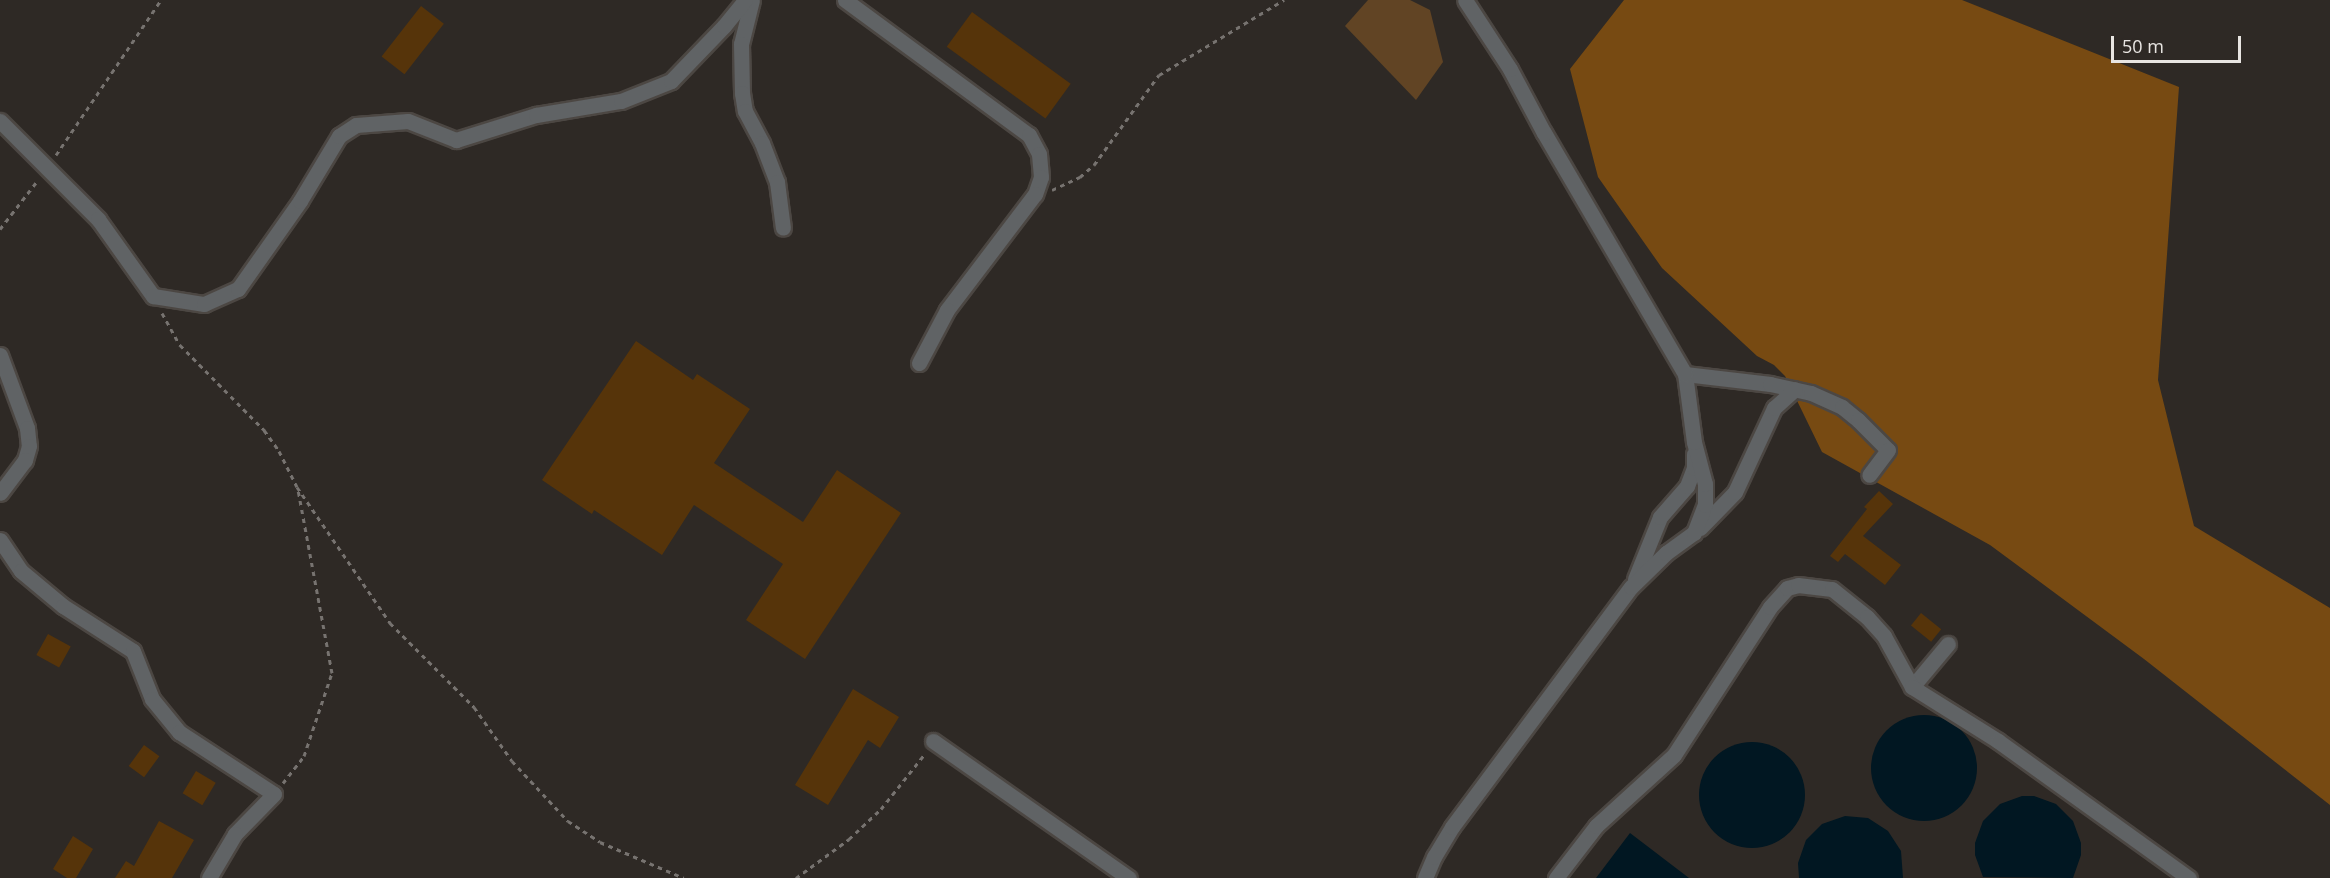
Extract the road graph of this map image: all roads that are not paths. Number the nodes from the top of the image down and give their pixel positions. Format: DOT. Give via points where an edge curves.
graph roads {
  1 [pos="745,0"];
  2 [pos="752,0"];
  3 [pos="845,0"];
  4 [pos="1465,0"];
  5 [pos="0,121"];
  6 [pos="783,228"];
  7 [pos="0,355"];
  8 [pos="919,363"];
  9 [pos="1685,374"];
  10 [pos="1795,389"];
  11 [pos="1694,442"];
  12 [pos="1869,475"];
  13 [pos="0,493"];
  14 [pos="1694,533"];
  15 [pos="0,540"];
  16 [pos="1631,587"];
  17 [pos="1948,644"];
  18 [pos="1912,687"];
  19 [pos="933,741"];
  20 [pos="209,878"];
  21 [pos="1129,878"];
  22 [pos="1425,878"];
  23 [pos="1556,878"];
  24 [pos="2189,878"];
  1 -- 5 [label="street" via="671,81 621,101 536,115 456,140 408,121 356,125 339,136 300,201 237,289 204,304 153,296 98,219"];
  2 -- 6 [label="street" via="741,44 741,93 745,111 777,182"];
  3 -- 8 [label="street" via="1029,135 1039,154 1041,177 1035,194 947,310"];
  4 -- 9 [label="street" via="1510,69"];
  7 -- 13 [label="street" via="27,428 29,446 25,460"];
  9 -- 10 [label="street"];
  9 -- 11 [label="street"];
  10 -- 12 [label="street" via="1842,407 1888,450"];
  10 -- 14 [label="street" via="1774,408 1735,492"];
  11 -- 14 [label="street" via="1705,494 1702,516"];
  11 -- 16 [label="street" via="1694,468 1687,486 1660,517"];
  14 -- 16 [label="street" via="1666,553"];
  15 -- 20 [label="street" via="21,571 63,606 133,651 152,699 179,732 274,794 235,834"];
  16 -- 22 [label="street" via="1452,827"];
  17 -- 18 [label="street"];
  18 -- 23 [label="street" via="1884,636 1832,589 1798,585 1787,588 1770,607 1674,755 1596,826"];
  18 -- 24 [label="street" via="1998,741"];
  19 -- 21 [label="street"];
}
